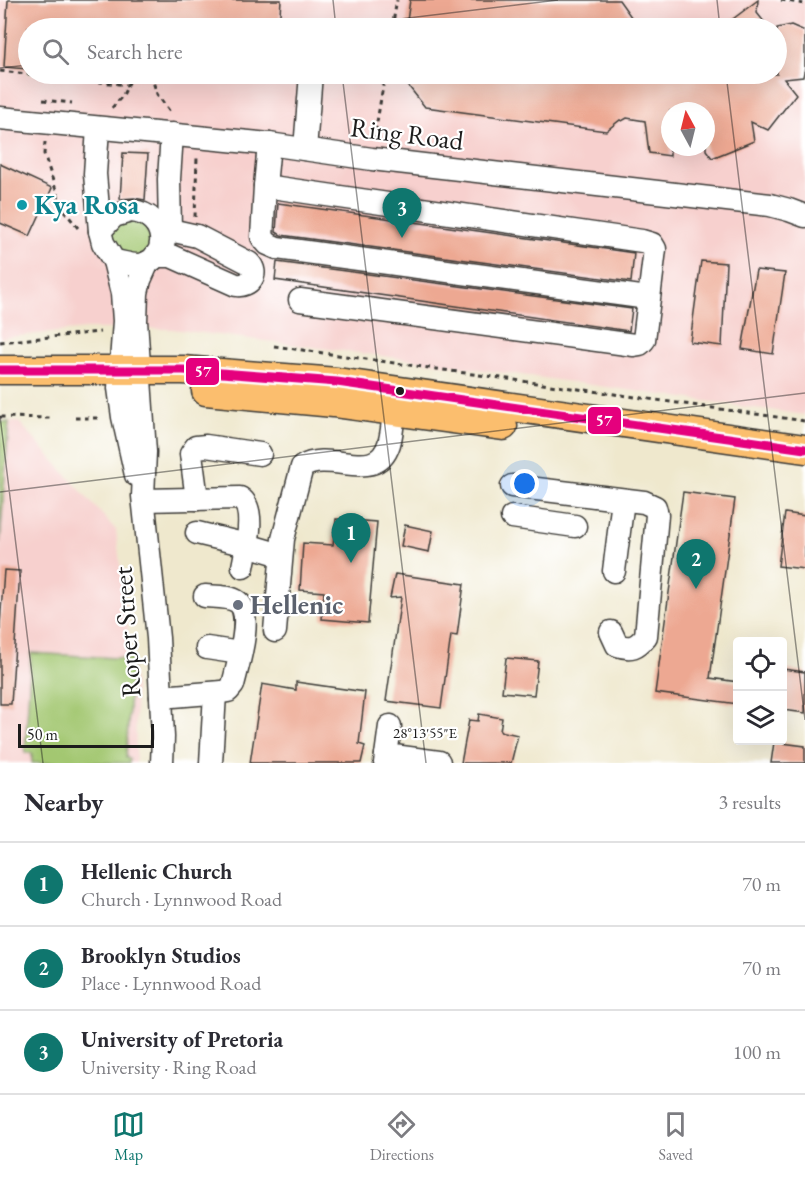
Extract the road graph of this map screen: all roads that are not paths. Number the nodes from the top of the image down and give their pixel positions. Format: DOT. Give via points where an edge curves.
graph roads {
  1 [pos="310,84"];
  2 [pos="0,118"];
  3 [pos="107,122"];
  4 [pos="167,126"];
  5 [pos="269,144"];
  6 [pos="305,149"];
  7 [pos="265,186"];
  8 [pos="805,216"];
  9 [pos="108,238"];
  10 [pos="157,240"];
  11 [pos="648,297"];
  12 [pos="300,300"];
  13 [pos="0,370"];
  14 [pos="129,380"];
  15 [pos="0,387"];
  16 [pos="394,411"];
  17 [pos="805,449"];
  18 [pos="260,454"];
  19 [pos="805,467"];
  20 [pos="512,486"];
  21 [pos="144,498"];
  22 [pos="197,499"];
  23 [pos="623,500"];
  24 [pos="512,517"];
  25 [pos="575,526"];
  26 [pos="197,533"];
  27 [pos="247,544"];
  28 [pos="281,555"];
  29 [pos="243,567"];
  30 [pos="615,571"];
  31 [pos="206,596"];
  32 [pos="275,631"];
  33 [pos="611,632"];
  34 [pos="207,648"];
  35 [pos="240,653"];
  36 [pos="215,693"];
  37 [pos="162,697"];
  38 [pos="390,726"];
  39 [pos="386,759"];
  40 [pos="439,762"];
  41 [pos="162,763"];
  42 [pos="211,763"];
  1 -- 6 [label="street"];
  2 -- 3 [label="street, Ring Road" via="45,123"];
  3 -- 4 [label="street, Ring Road"];
  3 -- 9 [label="street" via="95,174"];
  4 -- 5 [label="street, Ring Road" via="200,137"];
  4 -- 10 [label="street" via="154,178"];
  5 -- 6 [label="street, Ring Road"];
  5 -- 7 [label="street"];
  6 -- 8 [label="street, Ring Road" via="770,205"];
  7 -- 11 [label="street" via="262,237 277,248"];
  7 -- 11 [label="street" via="642,241 655,249"];
  9 -- 10 [label="street" via="138,265"];
  9 -- 10 [label="street" via="121,212 140,212 148,215"];
  9 -- 14 [label="street" via="122,293"];
  10 -- 10 [label="street" via="197,236 249,263 254,270 250,282 236,285 171,256"];
  10 -- 14 [label="street" via="140,280"];
  11 -- 12 [label="street" via="644,340 634,345"];
  13 -- 14 [label="main road"];
  14 -- 15 [label="main road"];
  14 -- 16 [label="main road"];
  14 -- 17 [label="main road" via="240,373 337,382"];
  14 -- 21 [label="street, Roper Street" via="145,452"];
  16 -- 19 [label="main road"];
  16 -- 28 [label="street" via="390,443 382,459 368,466 320,460 302,467"];
  18 -- 22 [label="street" via="196,447 191,454"];
  20 -- 23 [label="street"];
  21 -- 22 [label="street"];
  21 -- 37 [label="street, Roper Street"];
  22 -- 27 [label="street" via="240,498 246,502"];
  23 -- 30 [label="street"];
  23 -- 33 [label="street" via="650,504 657,515 646,636 639,645 628,649 617,645"];
  24 -- 25 [label="street"];
  26 -- 27 [label="street"];
  27 -- 28 [label="street"];
  27 -- 29 [label="street"];
  28 -- 32 [label="street"];
  31 -- 35 [label="street" via="237,601 242,607 245,621"];
  34 -- 35 [label="street"];
  35 -- 36 [label="street" via="233,685 228,691"];
  36 -- 37 [label="street"];
  36 -- 42 [label="street"];
  37 -- 41 [label="street, Roper Street"];
  38 -- 39 [label="street"];
  39 -- 40 [label="street"];
}
